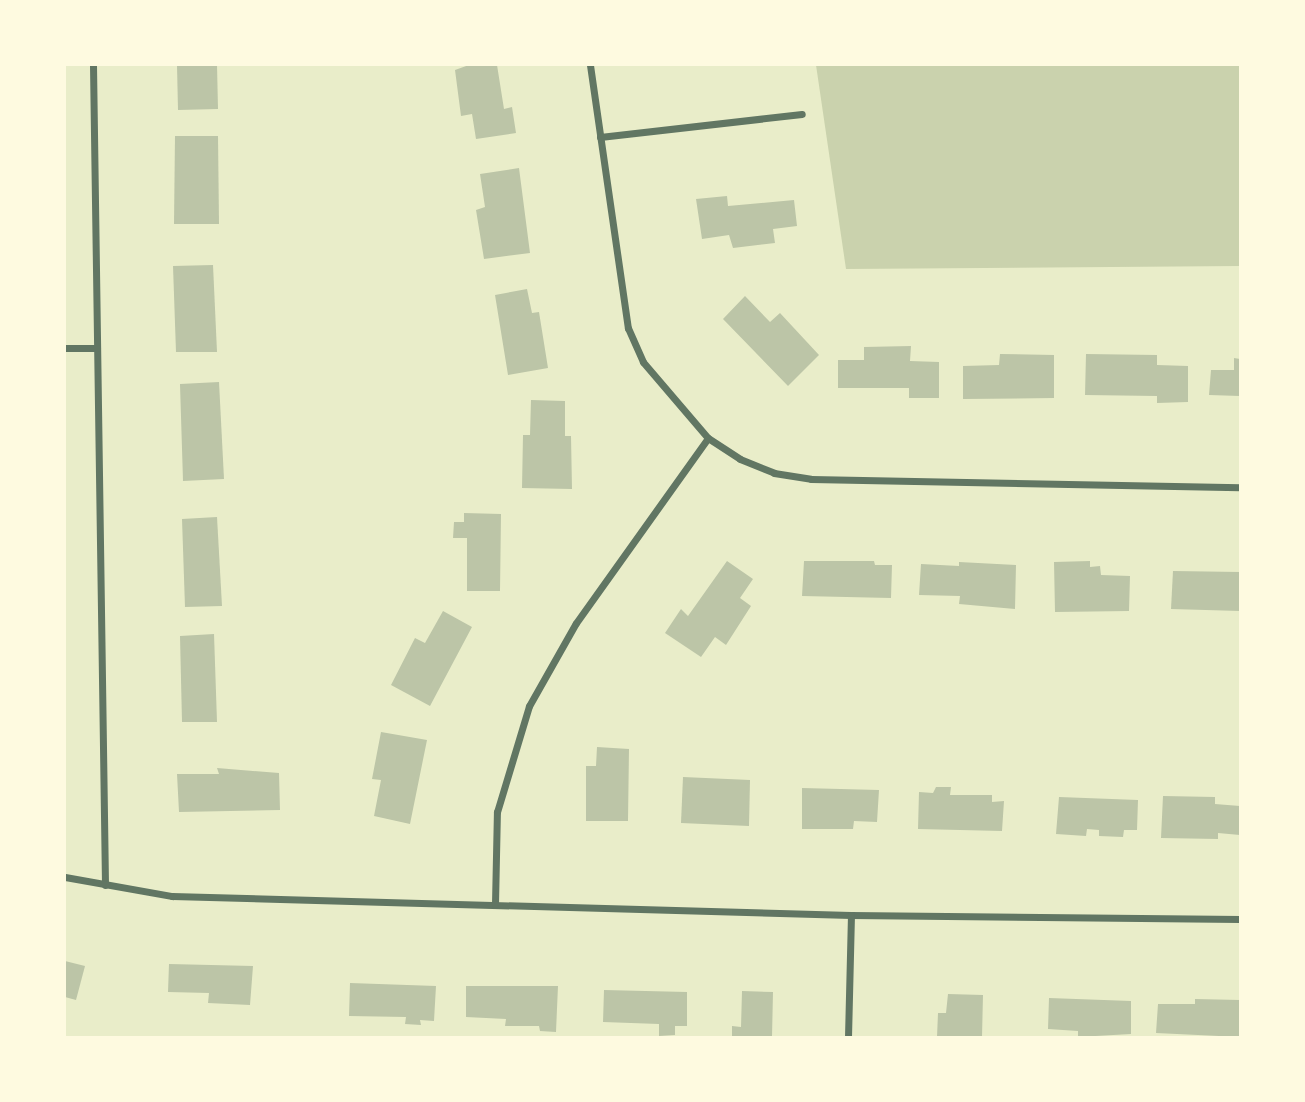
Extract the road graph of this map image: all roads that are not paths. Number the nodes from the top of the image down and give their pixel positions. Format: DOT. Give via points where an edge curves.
graph roads {
  1 [pos="93,65"];
  2 [pos="590,65"];
  3 [pos="803,114"];
  4 [pos="600,137"];
  5 [pos="65,348"];
  6 [pos="97,348"];
  7 [pos="708,438"];
  8 [pos="1240,486"];
  9 [pos="65,877"];
  10 [pos="105,885"];
  11 [pos="495,904"];
  12 [pos="851,915"];
  13 [pos="1240,919"];
  14 [pos="848,1037"];
  1 -- 6 [label="street"];
  2 -- 4 [label="street"];
  3 -- 4 [label="street"];
  4 -- 7 [label="street" via="628,328 643,362"];
  5 -- 6 [label="street"];
  6 -- 10 [label="street"];
  7 -- 8 [label="street" via="752,464 811,479"];
  7 -- 11 [label="street" via="576,623 528,706 497,812"];
  9 -- 10 [label="street"];
  10 -- 11 [label="street" via="172,895"];
  11 -- 12 [label="street"];
  12 -- 13 [label="street"];
  12 -- 14 [label="street"];
}
